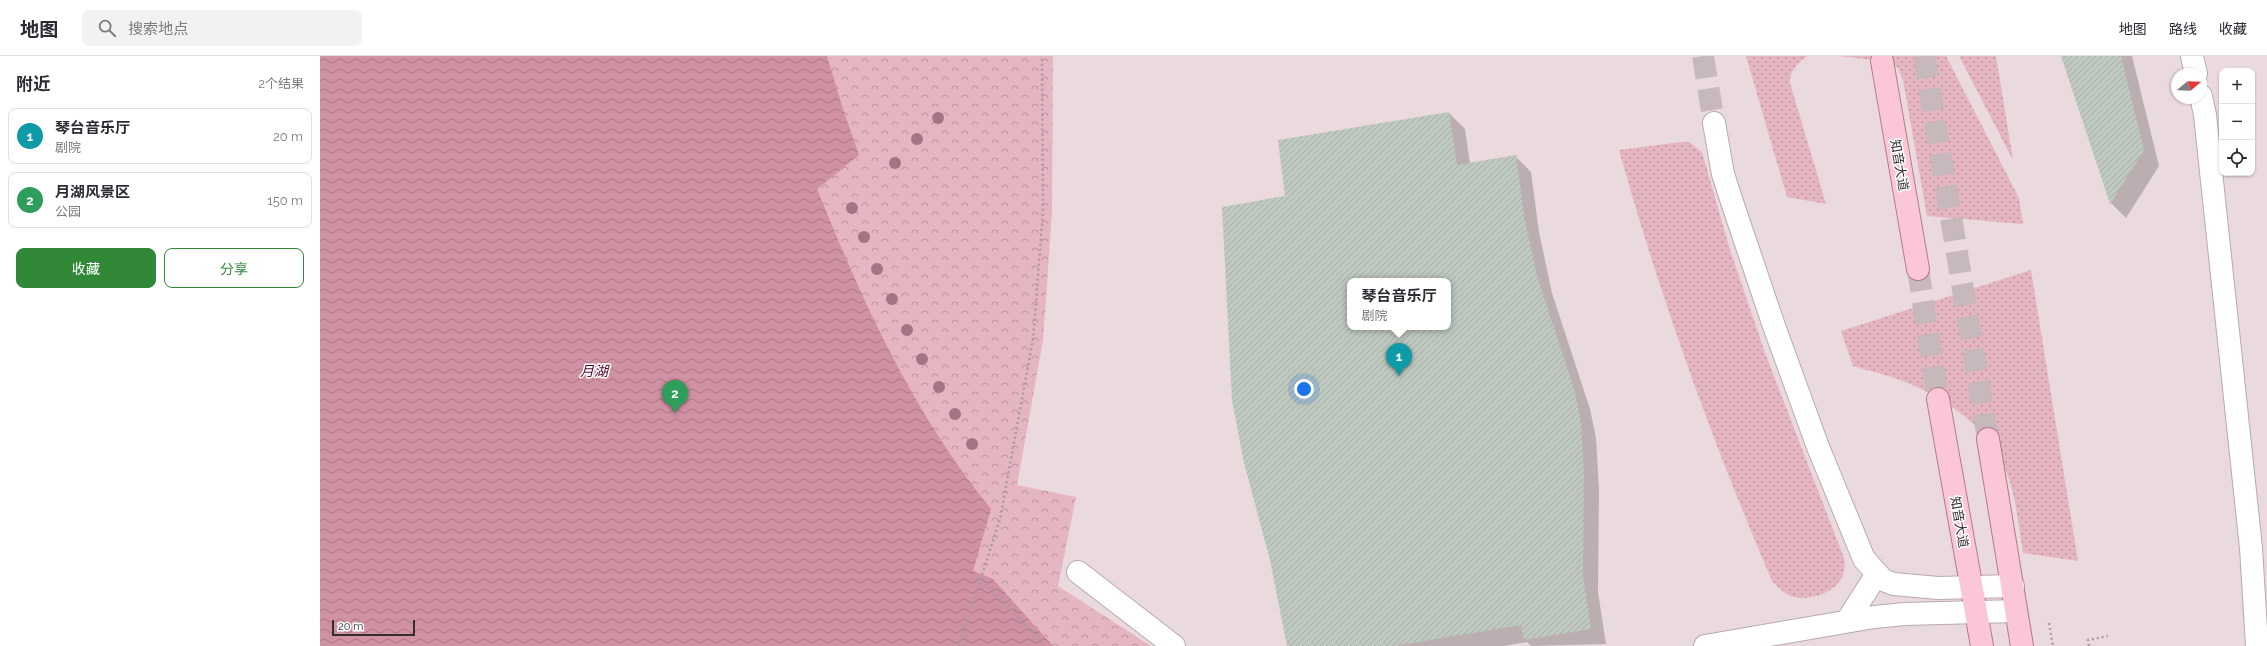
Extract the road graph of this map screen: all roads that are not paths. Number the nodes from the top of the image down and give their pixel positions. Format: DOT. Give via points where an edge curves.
graph roads {
  1 [pos="2192,56"];
  2 [pos="1882,61"];
  3 [pos="2195,68"];
  4 [pos="2203,104"];
  5 [pos="1714,123"];
  6 [pos="1918,269"];
  7 [pos="1938,399"];
  8 [pos="1988,439"];
  9 [pos="1078,572"];
  10 [pos="1877,574"];
  11 [pos="2013,586"];
  12 [pos="1972,589"];
  13 [pos="2016,611"];
  14 [pos="1976,613"];
  15 [pos="1847,621"];
  16 [pos="1174,646"];
  17 [pos="1705,646"];
  18 [pos="1982,646"];
  19 [pos="2022,646"];
  20 [pos="2257,646"];
  1 -- 3 [label="lane"];
  2 -- 6 [label="main road, 知音大道"];
  4 -- 20 [label="lane" via="2251,548"];
  5 -- 10 [label="lane" via="1727,188 1774,326 1844,511 1864,559"];
  7 -- 12 [label="main road, 知音大道"];
  8 -- 11 [label="main road"];
  9 -- 16 [label="lane"];
  10 -- 12 [label="lane" via="1888,582 1901,585"];
  10 -- 15 [label="lane"];
  11 -- 12 [label="lane"];
  11 -- 13 [label="main road"];
  12 -- 14 [label="main road, 知音大道"];
  13 -- 14 [label="lane"];
  13 -- 19 [label="main road"];
  14 -- 15 [label="lane" via="1905,614"];
  14 -- 18 [label="main road, 知音大道"];
  15 -- 17 [label="lane"];
}
